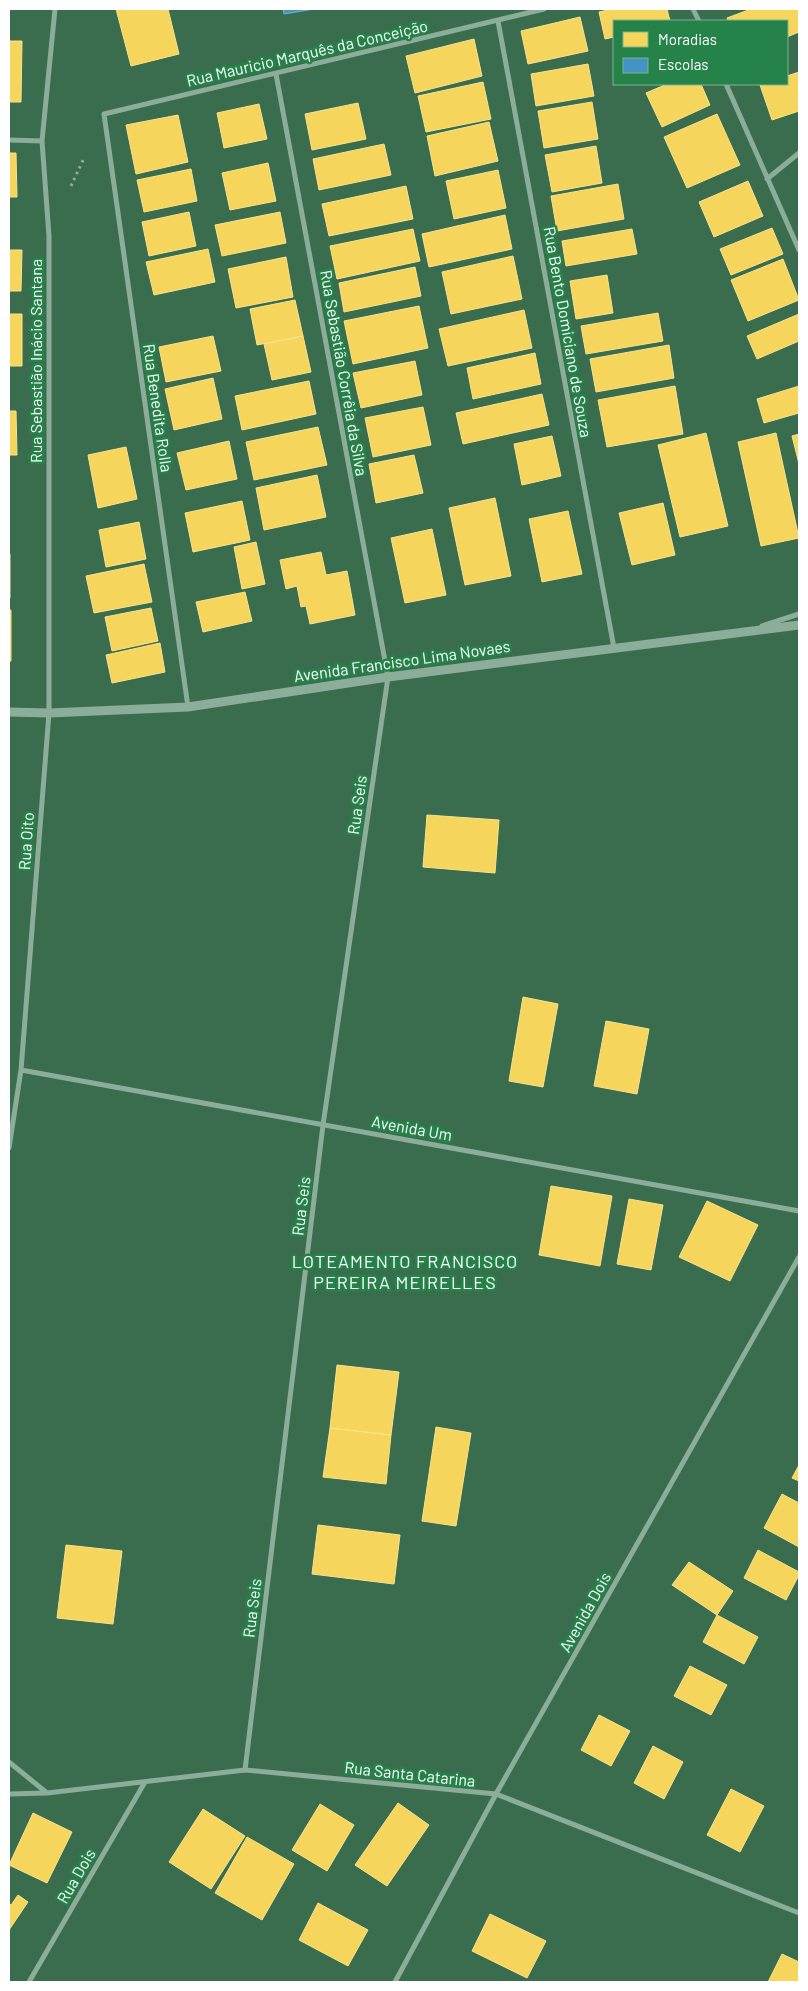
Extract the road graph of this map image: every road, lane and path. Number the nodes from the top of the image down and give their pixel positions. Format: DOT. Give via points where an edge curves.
graph roads {
  1 [pos="55,9"];
  2 [pos="544,9"];
  3 [pos="498,21"];
  4 [pos="276,74"];
  5 [pos="726,85"];
  6 [pos="104,114"];
  7 [pos="9,140"];
  8 [pos="42,141"];
  9 [pos="799,153"];
  10 [pos="84,157"];
  11 [pos="767,179"];
  12 [pos="68,192"];
  13 [pos="799,250"];
  14 [pos="799,614"];
  15 [pos="799,625"];
  16 [pos="746,632"];
  17 [pos="614,648"];
  18 [pos="388,677"];
  19 [pos="188,707"];
  20 [pos="9,712"];
  21 [pos="48,714"];
  22 [pos="21,1070"];
  23 [pos="323,1125"];
  24 [pos="9,1148"];
  25 [pos="799,1211"];
  26 [pos="799,1257"];
  27 [pos="9,1762"];
  28 [pos="245,1770"];
  29 [pos="145,1782"];
  30 [pos="47,1793"];
  31 [pos="9,1794"];
  32 [pos="496,1794"];
  33 [pos="799,1913"];
  34 [pos="29,1982"];
  35 [pos="395,1982"];
  1 -- 8 [label="street, Rua Sebastião Inácio Santana"];
  2 -- 3 [label="street, Rua Mauricio Marquês da Conceição"];
  3 -- 4 [label="street, Rua Mauricio Marquês da Conceição"];
  3 -- 17 [label="street, Rua Bento Domiciano de Souza"];
  4 -- 6 [label="street, Rua Mauricio Marquês da Conceição"];
  4 -- 18 [label="street, Rua Sebastião Corrêia da Silva"];
  5 -- 11 [label="street"];
  6 -- 19 [label="street, Rua Benedita Rolla"];
  7 -- 8 [label="street"];
  8 -- 21 [label="street, Rua Sebastião Inácio Santana" via="49,236"];
  9 -- 11 [label="street"];
  10 -- 12 [label="path"];
  11 -- 13 [label="street"];
  14 -- 16 [label="street"];
  15 -- 16 [label="street, Avenida Francisco Lima Novaes"];
  16 -- 17 [label="street, Avenida Francisco Lima Novaes"];
  17 -- 18 [label="street, Avenida Francisco Lima Novaes"];
  18 -- 19 [label="street, Avenida Francisco Lima Novaes"];
  18 -- 23 [label="street, Rua Seis"];
  19 -- 21 [label="street, Avenida Francisco Lima Novaes"];
  20 -- 21 [label="street, Avenida Francisco Lima Novaes"];
  21 -- 22 [label="street, Rua Oito"];
  22 -- 23 [label="street, Avenida Um"];
  22 -- 24 [label="street, Rua Oito"];
  23 -- 25 [label="street, Avenida Um"];
  23 -- 28 [label="street, Rua Seis"];
  26 -- 32 [label="street, Avenida Dois"];
  27 -- 30 [label="street"];
  28 -- 29 [label="street, Rua Santa Catarina"];
  28 -- 32 [label="street, Rua Santa Catarina"];
  29 -- 30 [label="street, Rua Santa Catarina"];
  29 -- 34 [label="street, Rua Dois"];
  30 -- 31 [label="street, Rua Santa Catarina"];
  32 -- 33 [label="street, Rua Santa Catarina"];
  32 -- 35 [label="street, Avenida Dois"];
}
